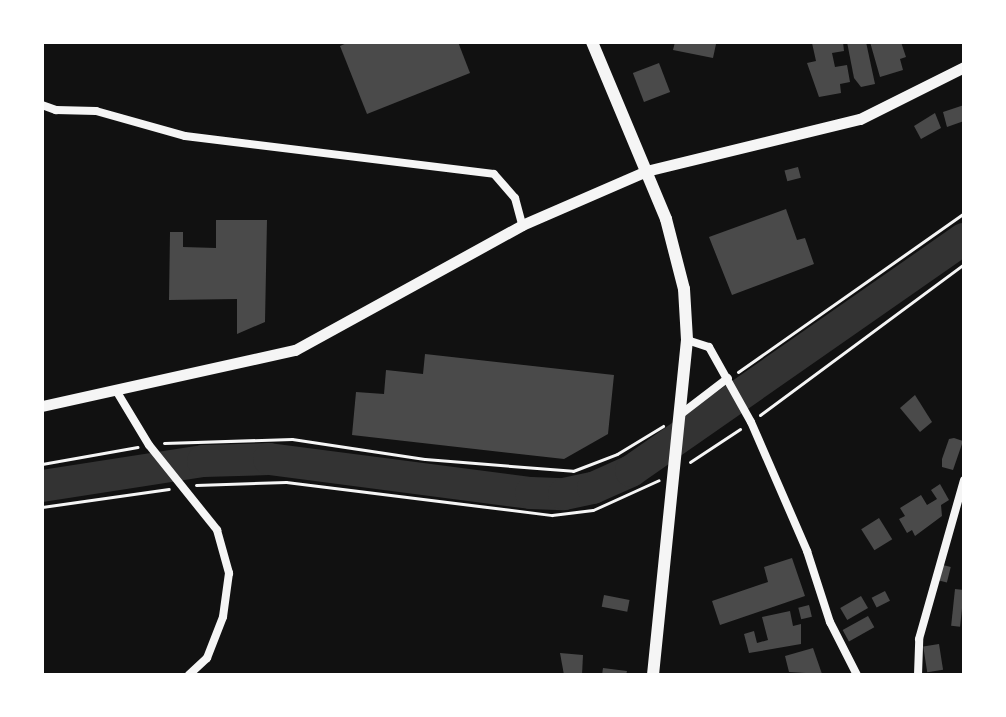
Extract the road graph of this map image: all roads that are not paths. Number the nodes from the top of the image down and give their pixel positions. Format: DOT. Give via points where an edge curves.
graph roads {
  1 [pos="592,42"];
  2 [pos="964,67"];
  3 [pos="42,105"];
  4 [pos="646,171"];
  5 [pos="522,225"];
  6 [pos="687,340"];
  7 [pos="728,378"];
  8 [pos="117,392"];
  9 [pos="42,406"];
  10 [pos="681,414"];
  11 [pos="964,480"];
  12 [pos="189,675"];
  13 [pos="653,675"];
  14 [pos="857,675"];
  15 [pos="918,675"];
  1 -- 4 [label="main road"];
  2 -- 4 [label="street" via="860,119"];
  3 -- 5 [label="street" via="96,111 185,136 494,174 515,198"];
  4 -- 5 [label="street"];
  4 -- 6 [label="main road" via="680,266"];
  5 -- 8 [label="street" via="295,350"];
  6 -- 7 [label="street" via="709,347"];
  6 -- 10 [label="main road"];
  7 -- 10 [label="street"];
  7 -- 14 [label="street"];
  8 -- 9 [label="street"];
  8 -- 12 [label="street" via="149,445 217,530 229,573 223,617 207,658"];
  10 -- 13 [label="main road"];
  11 -- 15 [label="street" via="919,639"];
}
